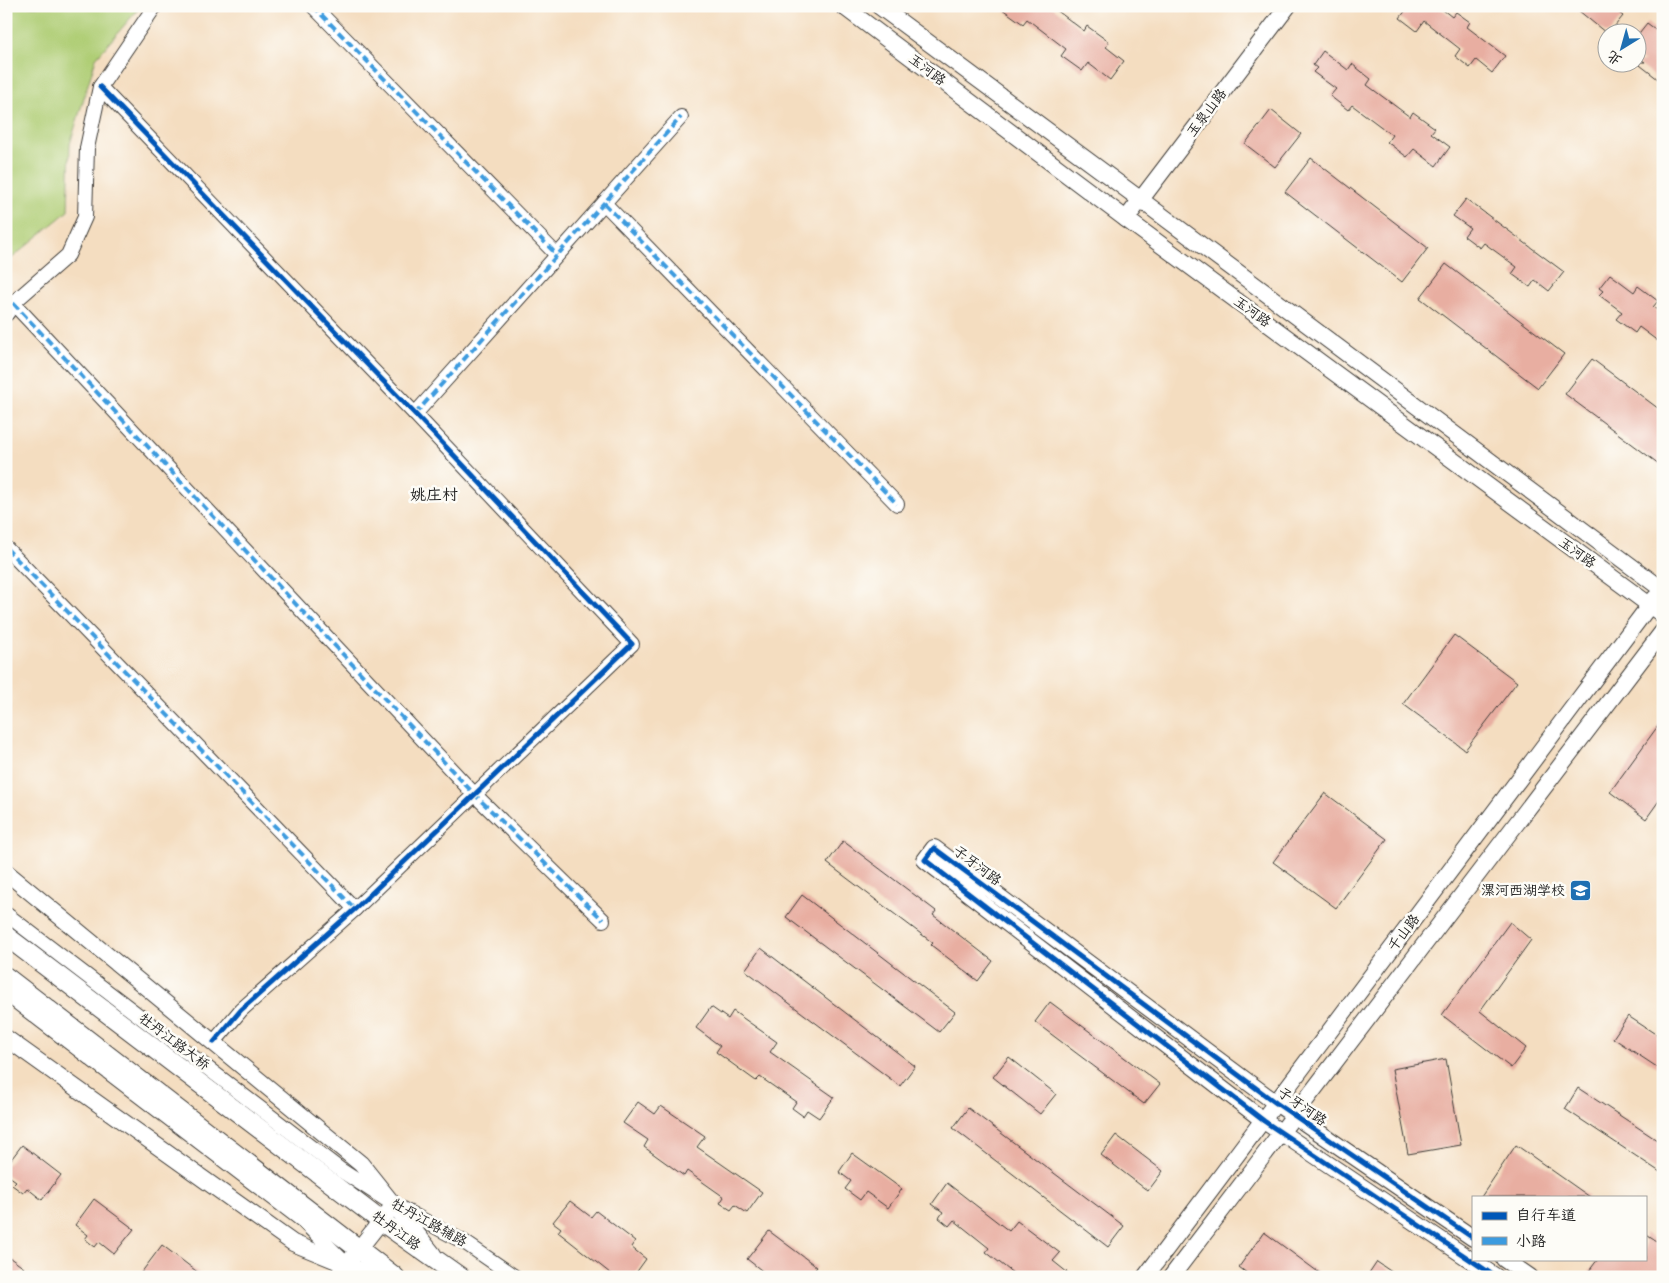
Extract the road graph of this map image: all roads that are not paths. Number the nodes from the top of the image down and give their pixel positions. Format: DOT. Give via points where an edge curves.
graph roads {
  1 [pos="155,6"];
  2 [pos="313,6"];
  3 [pos="842,6"];
  4 [pos="878,6"];
  5 [pos="1288,6"];
  6 [pos="100,87"];
  7 [pos="681,117"];
  8 [pos="1141,200"];
  9 [pos="604,202"];
  10 [pos="1126,219"];
  11 [pos="557,255"];
  12 [pos="9,306"];
  13 [pos="415,414"];
  14 [pos="897,504"];
  15 [pos="6,548"];
  16 [pos="1662,589"];
  17 [pos="1656,611"];
  18 [pos="1663,631"];
  19 [pos="475,795"];
  20 [pos="6,872"];
  21 [pos="355,909"];
  22 [pos="6,914"];
  23 [pos="603,920"];
  24 [pos="6,936"];
  25 [pos="6,977"];
  26 [pos="6,994"];
  27 [pos="6,1038"];
  28 [pos="214,1042"];
  29 [pos="1276,1103"];
  30 [pos="1294,1115"];
  31 [pos="1264,1121"];
  32 [pos="1281,1133"];
  33 [pos="337,1177"];
  34 [pos="393,1204"];
  35 [pos="306,1216"];
  36 [pos="381,1221"];
  37 [pos="1472,1237"];
  38 [pos="358,1249"];
  39 [pos="1505,1260"];
  40 [pos="441,1263"];
  41 [pos="342,1271"];
  42 [pos="359,1277"];
  43 [pos="376,1277"];
  44 [pos="395,1277"];
  45 [pos="460,1277"];
  46 [pos="514,1277"];
  47 [pos="1145,1277"];
  48 [pos="1171,1277"];
  49 [pos="1496,1277"];
  50 [pos="1530,1277"];
  1 -- 6 [label="street"];
  2 -- 11 [label="street"];
  3 -- 10 [label="street, 玉河路"];
  4 -- 8 [label="street, 玉河路"];
  5 -- 8 [label="street, 玉泉山路"];
  6 -- 12 [label="street" via="86,148 85,218 68,255"];
  6 -- 13 [label="street"];
  7 -- 9 [label="street"];
  8 -- 10 [label="street, 玉泉山路"];
  8 -- 16 [label="street, 玉河路"];
  9 -- 11 [label="street"];
  9 -- 14 [label="street"];
  10 -- 17 [label="street, 玉河路"];
  11 -- 13 [label="street"];
  12 -- 19 [label="street"];
  13 -- 19 [label="street" via="632,644"];
  15 -- 21 [label="street"];
  16 -- 17 [label="street, 千山路"];
  17 -- 29 [label="street, 千山路"];
  18 -- 30 [label="street, 千山路"];
  19 -- 21 [label="street"];
  19 -- 23 [label="street"];
  20 -- 28 [label="street"];
  21 -- 28 [label="street" via="241,1010"];
  22 -- 33 [label="street, 牡丹江路大桥"];
  24 -- 33 [label="main road, 牡丹江路大桥"];
  25 -- 35 [label="main road"];
  26 -- 35 [label="street"];
  27 -- 41 [label="street" via="293,1243"];
  28 -- 34 [label="street" via="361,1164"];
  29 -- 30 [label="street, 子牙河路"];
  29 -- 31 [label="street, 千山路"];
  29 -- 31 [label="street, 子牙河路" via="934,848 924,860"];
  30 -- 32 [label="street, 千山路"];
  30 -- 37 [label="street, 子牙河路"];
  31 -- 32 [label="street, 子牙河路"];
  31 -- 47 [label="street, 千山路"];
  32 -- 48 [label="street, 千山路"];
  32 -- 49 [label="street, 子牙河路"];
  33 -- 34 [label="street, 牡丹江路辅路"];
  33 -- 36 [label="main road, 牡丹江路"];
  34 -- 36 [label="street"];
  34 -- 40 [label="street"];
  34 -- 46 [label="street, 牡丹江路辅路" via="464,1242"];
  35 -- 38 [label="main road"];
  35 -- 41 [label="street"];
  36 -- 38 [label="street"];
  36 -- 40 [label="main road, 牡丹江路"];
  38 -- 41 [label="street"];
  38 -- 44 [label="main road"];
  39 -- 50 [label="street"];
  40 -- 45 [label="main road, 牡丹江路"];
  41 -- 42 [label="street"];
  41 -- 43 [label="street"];
}
